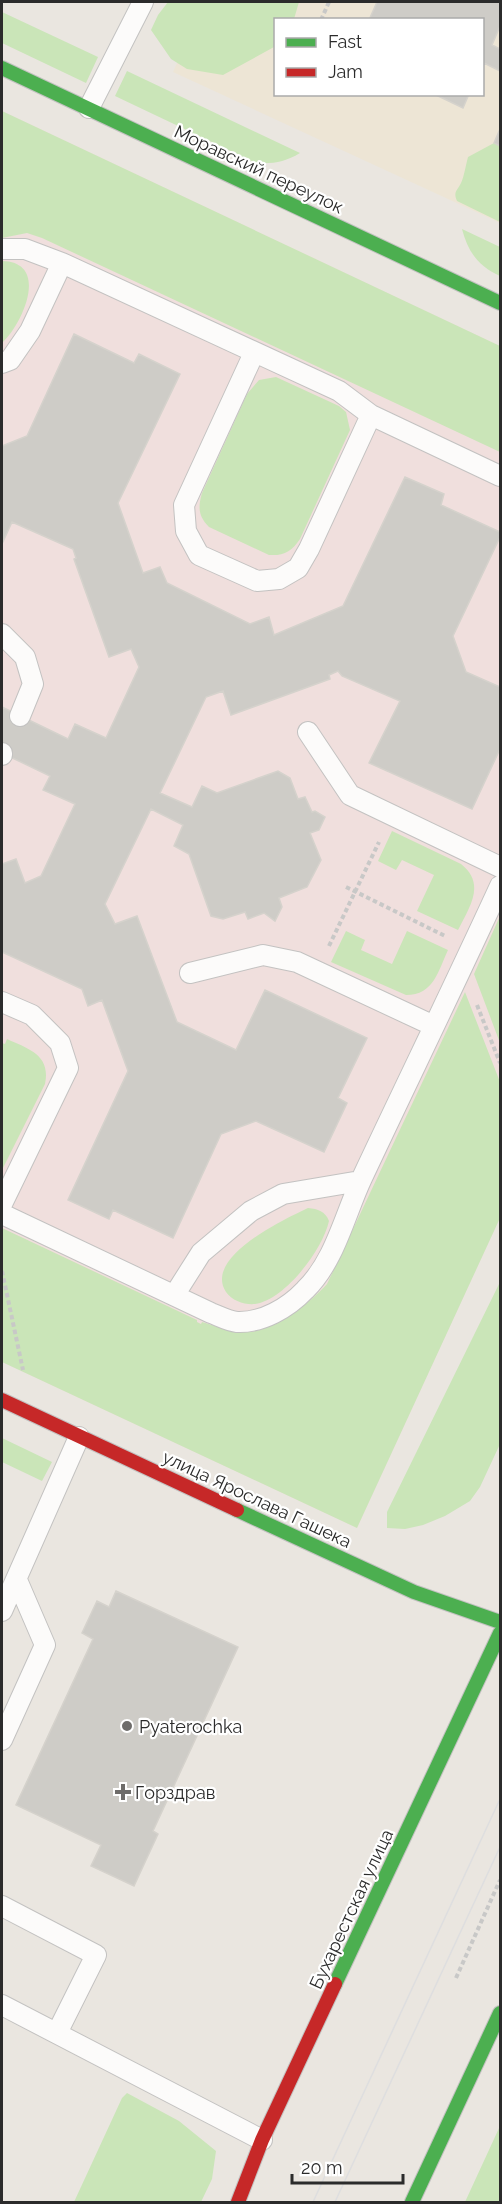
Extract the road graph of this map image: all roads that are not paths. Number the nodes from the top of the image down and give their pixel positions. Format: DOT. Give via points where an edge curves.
graph roads {
  1 [pos="143,2"];
  2 [pos="2,68"];
  3 [pos="89,108"];
  4 [pos="2,249"];
  5 [pos="62,263"];
  6 [pos="501,303"];
  7 [pos="254,353"];
  8 [pos="2,363"];
  9 [pos="371,415"];
  10 [pos="501,476"];
  11 [pos="2,634"];
  12 [pos="20,716"];
  13 [pos="308,732"];
  14 [pos="501,867"];
  15 [pos="501,886"];
  16 [pos="190,973"];
  17 [pos="2,1002"];
  18 [pos="434,1026"];
  19 [pos="360,1181"];
  20 [pos="2,1204"];
  21 [pos="2,1214"];
  22 [pos="175,1294"];
  23 [pos="2,1400"];
  24 [pos="80,1437"];
  25 [pos="17,1580"];
  26 [pos="2,1611"];
  27 [pos="501,1622"];
  28 [pos="501,1633"];
  29 [pos="2,1740"];
  30 [pos="2,1906"];
  31 [pos="2,2005"];
  32 [pos="501,2013"];
  33 [pos="57,2033"];
  34 [pos="262,2140"];
  35 [pos="238,2202"];
  36 [pos="412,2202"];
  1 -- 3 [label="lane"];
  2 -- 3 [label="street, Моравский переулок"];
  3 -- 6 [label="street, Моравский переулок"];
  4 -- 5 [label="lane" via="25,249"];
  5 -- 7 [label="lane"];
  5 -- 8 [label="lane" via="30,331 10,360"];
  7 -- 9 [label="lane" via="339,392"];
  7 -- 9 [label="lane" via="184,505 186,531 199,555 257,581 279,579 298,568"];
  9 -- 10 [label="lane"];
  11 -- 12 [label="lane" via="25,657 33,684"];
  13 -- 14 [label="lane" via="350,795"];
  15 -- 18 [label="lane"];
  16 -- 18 [label="lane" via="262,955 297,962"];
  17 -- 20 [label="lane" via="32,1015 60,1043 68,1068"];
  18 -- 19 [label="lane"];
  19 -- 22 [label="lane" via="283,1194 251,1211 201,1253"];
  19 -- 22 [label="lane" via="320,1271 306,1289 276,1312 257,1320 235,1322"];
  21 -- 22 [label="lane"];
  23 -- 24 [label="street, улица Ярослава Гашека"];
  24 -- 25 [label="lane"];
  24 -- 27 [label="street, улица Ярослава Гашека" via="414,1592"];
  25 -- 26 [label="lane"];
  25 -- 29 [label="lane" via="45,1645"];
  28 -- 34 [label="street, Бухарестская улица"];
  30 -- 33 [label="lane" via="96,1955"];
  31 -- 33 [label="lane"];
  32 -- 36 [label="street"];
  33 -- 34 [label="lane"];
  34 -- 35 [label="street, Бухарестская улица"];
}
